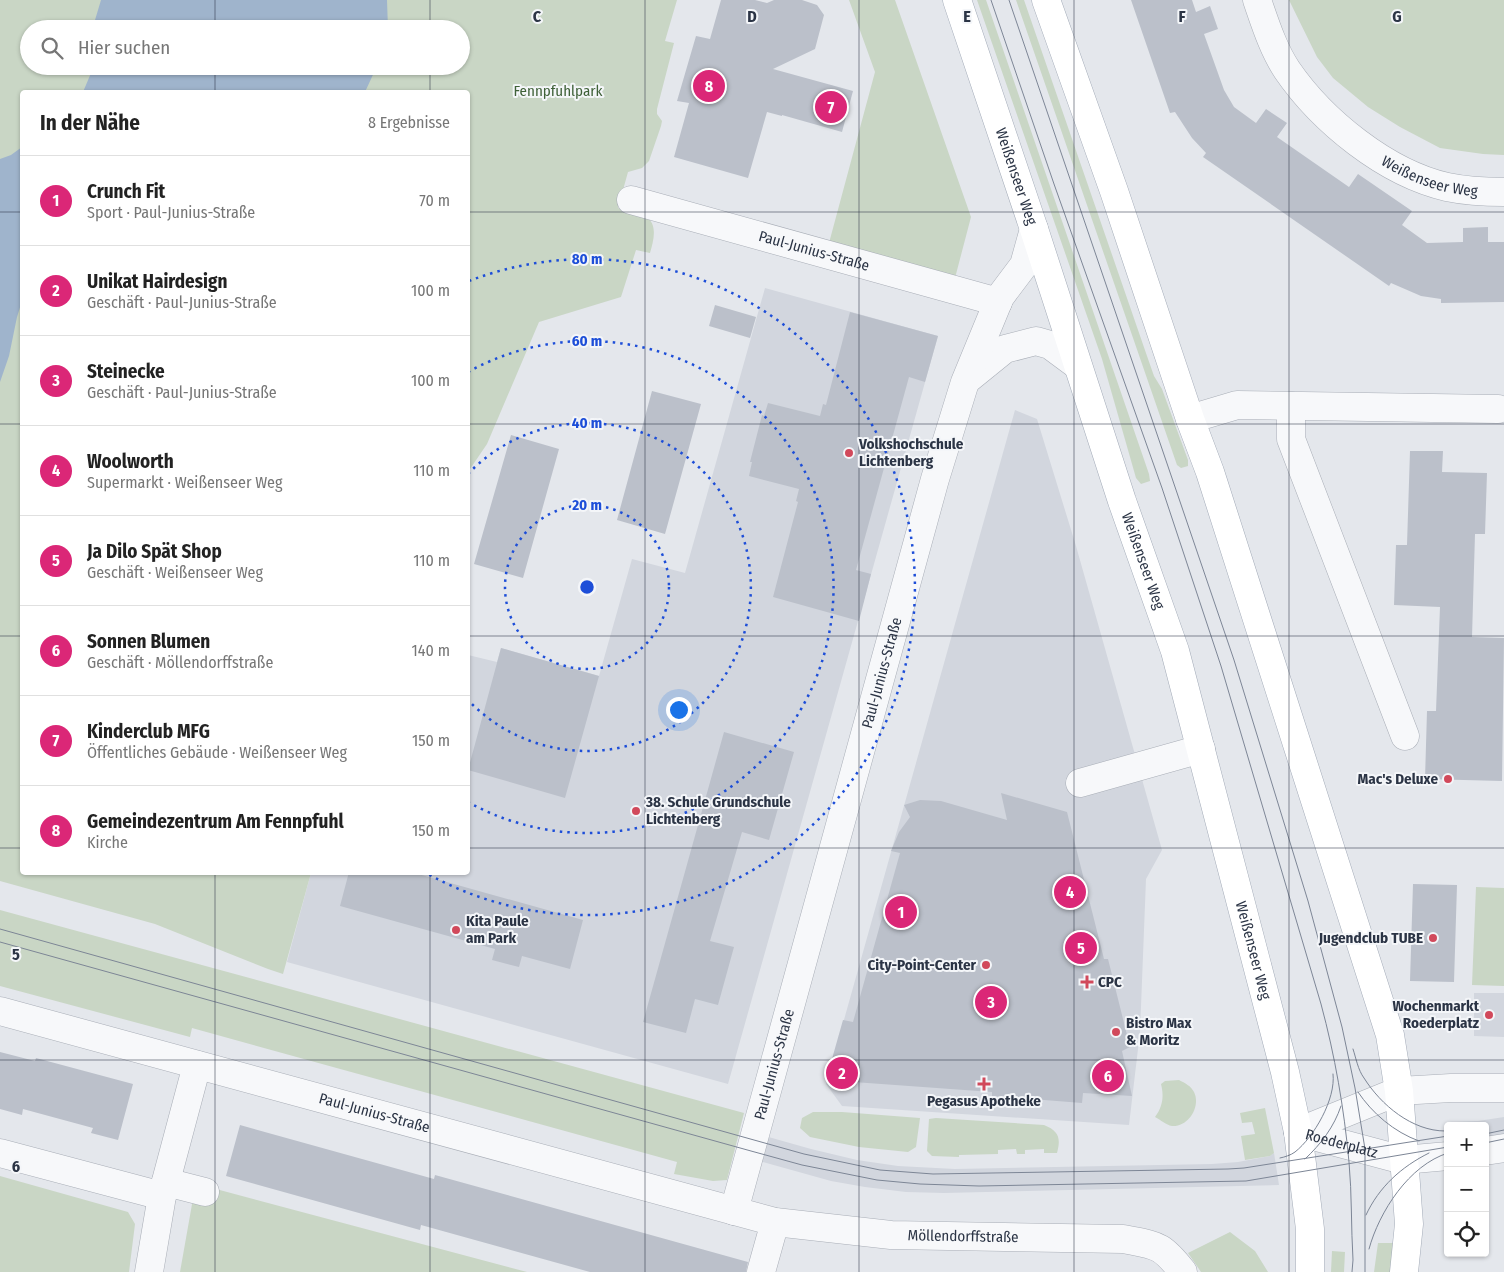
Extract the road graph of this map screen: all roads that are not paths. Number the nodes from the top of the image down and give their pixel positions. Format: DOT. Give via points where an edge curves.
graph roads {
  1 [pos="956,0"];
  2 [pos="1046,0"];
  3 [pos="1257,0"];
  4 [pos="1504,192"];
  5 [pos="631,200"];
  6 [pos="1034,229"];
  7 [pos="998,302"];
  8 [pos="1077,365"];
  9 [pos="965,382"];
  10 [pos="1291,406"];
  11 [pos="1498,409"];
  12 [pos="1190,419"];
  13 [pos="1405,736"];
  14 [pos="1201,749"];
  15 [pos="1080,783"];
  16 [pos="0,1011"];
  17 [pos="197,1064"];
  18 [pos="1504,1088"];
  19 [pos="1399,1092"];
  20 [pos="1298,1132"];
  21 [pos="1504,1148"];
  22 [pos="1489,1150"];
  23 [pos="0,1153"];
  24 [pos="1444,1156"];
  25 [pos="1403,1160"];
  26 [pos="164,1189"];
  27 [pos="205,1192"];
  28 [pos="734,1211"];
  29 [pos="775,1222"];
  30 [pos="149,1272"];
  31 [pos="761,1272"];
  32 [pos="1183,1272"];
  33 [pos="1310,1272"];
  34 [pos="1404,1272"];
  1 -- 6 [label="main road, Weißenseer Weg"];
  2 -- 12 [label="main road"];
  3 -- 4 [label="street, Weißenseer Weg" via="1286,69 1324,114 1347,134 1402,170 1424,179 1479,192"];
  5 -- 7 [label="street, Paul-Junius-Straße"];
  6 -- 7 [label="street, Paul-Junius-Straße" via="1024,265"];
  6 -- 8 [label="main road, Weißenseer Weg"];
  7 -- 9 [label="street, Paul-Junius-Straße"];
  8 -- 9 [label="street" via="1050,345 1036,341 1004,349"];
  8 -- 14 [label="main road, Weißenseer Weg" via="1175,651"];
  9 -- 28 [label="street, Paul-Junius-Straße" via="935,479"];
  10 -- 11 [label="street"];
  10 -- 12 [label="street" via="1237,405"];
  10 -- 13 [label="street" via="1291,439"];
  12 -- 19 [label="main road" via="1210,472 1390,1035"];
  14 -- 15 [label="street"];
  14 -- 20 [label="main road, Weißenseer Weg"];
  16 -- 17 [label="street, Paul-Junius-Straße"];
  17 -- 26 [label="street"];
  17 -- 28 [label="street, Paul-Junius-Straße"];
  18 -- 19 [label="street, Roederplatz"];
  19 -- 20 [label="street, Roederplatz"];
  19 -- 25 [label="main road"];
  20 -- 25 [label="street, Roederplatz"];
  20 -- 33 [label="main road" via="1310,1229"];
  21 -- 22 [label="street"];
  23 -- 26 [label="street"];
  24 -- 25 [label="street, Roederplatz"];
  25 -- 34 [label="main road" via="1409,1224"];
  26 -- 27 [label="street"];
  26 -- 30 [label="street"];
  28 -- 29 [label="street, Möllendorffstraße"];
  29 -- 31 [label="street"];
  29 -- 32 [label="street, Möllendorffstraße" via="891,1235 1123,1240 1161,1248"];
}
